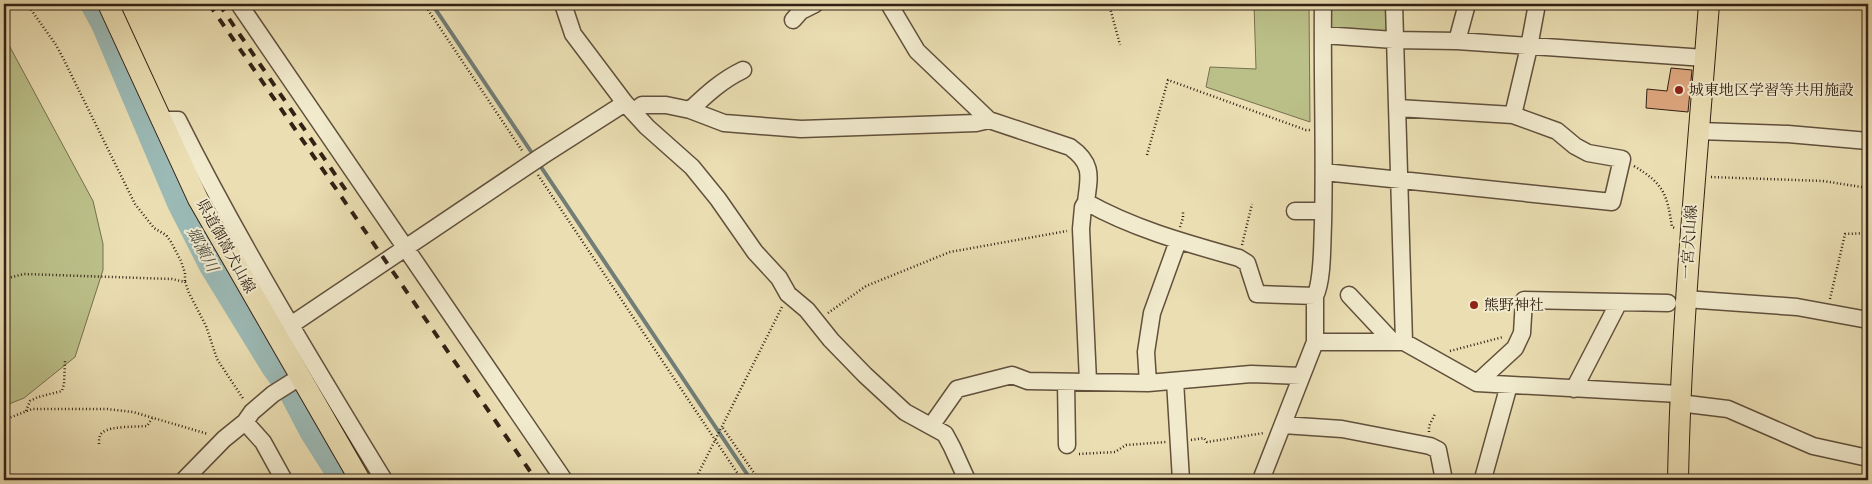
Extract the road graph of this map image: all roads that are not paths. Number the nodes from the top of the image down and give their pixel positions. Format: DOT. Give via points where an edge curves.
graph roads {
  1 [pos="108,4"];
  2 [pos="239,4"];
  3 [pos="563,4"];
  4 [pos="815,4"];
  5 [pos="889,4"];
  6 [pos="1323,4"];
  7 [pos="1394,4"];
  8 [pos="1467,4"];
  9 [pos="1537,4"];
  10 [pos="1709,4"];
  11 [pos="792,20"];
  12 [pos="1323,35"];
  13 [pos="1394,40"];
  14 [pos="1457,40"];
  15 [pos="1529,47"];
  16 [pos="1705,58"];
  17 [pos="744,70"];
  18 [pos="629,107"];
  19 [pos="1398,108"];
  20 [pos="690,110"];
  21 [pos="1513,115"];
  22 [pos="989,120"];
  23 [pos="1699,131"];
  24 [pos="1868,141"];
  25 [pos="1324,172"];
  26 [pos="1398,181"];
  27 [pos="1086,202"];
  28 [pos="1295,211"];
  29 [pos="1323,211"];
  30 [pos="1178,241"];
  31 [pos="405,248"];
  32 [pos="1349,295"];
  33 [pos="1315,296"];
  34 [pos="1677,301"];
  35 [pos="1619,302"];
  36 [pos="1868,320"];
  37 [pos="283,330"];
  38 [pos="1315,342"];
  39 [pos="1398,342"];
  40 [pos="1301,376"];
  41 [pos="296,379"];
  42 [pos="1175,380"];
  43 [pos="1088,381"];
  44 [pos="1066,382"];
  45 [pos="1148,383"];
  46 [pos="1477,383"];
  47 [pos="1509,385"];
  48 [pos="1574,388"];
  49 [pos="1679,398"];
  50 [pos="248,417"];
  51 [pos="1284,425"];
  52 [pos="931,426"];
  53 [pos="1067,445"];
  54 [pos="1868,458"];
  55 [pos="1447,479"];
  56 [pos="184,480"];
  57 [pos="284,480"];
  58 [pos="360,480"];
  59 [pos="384,480"];
  60 [pos="564,480"];
  61 [pos="967,480"];
  62 [pos="1181,480"];
  63 [pos="1261,480"];
  64 [pos="1487,480"];
  65 [pos="1678,480"];
  1 -- 37 [label="main road, 県道御嵩犬山線" via="198,199"];
  2 -- 31 [label="street"];
  3 -- 18 [label="street" via="573,34"];
  4 -- 11 [label="street"];
  5 -- 22 [label="street" via="916,51"];
  6 -- 12 [label="street"];
  7 -- 13 [label="street"];
  8 -- 14 [label="street"];
  9 -- 15 [label="street"];
  10 -- 16 [label="main road, 一宮犬山線"];
  12 -- 13 [label="street"];
  12 -- 25 [label="street"];
  13 -- 14 [label="street"];
  13 -- 19 [label="street"];
  14 -- 15 [label="street"];
  15 -- 16 [label="street"];
  15 -- 21 [label="street"];
  16 -- 23 [label="main road, 一宮犬山線"];
  17 -- 20 [label="street" via="713,88"];
  18 -- 20 [label="street" via="666,105"];
  18 -- 31 [label="street" via="536,160"];
  18 -- 52 [label="street" via="692,166 788,294 904,412"];
  19 -- 21 [label="street"];
  19 -- 26 [label="street"];
  20 -- 22 [label="street" via="724,123 802,129"];
  21 -- 26 [label="street" via="1557,131 1588,154 1622,159 1612,202"];
  22 -- 27 [label="street" via="1070,147 1080,154 1090,173"];
  23 -- 24 [label="street"];
  23 -- 34 [label="main road, 一宮犬山線" via="1690,229"];
  25 -- 26 [label="street"];
  25 -- 29 [label="street"];
  26 -- 39 [label="street"];
  27 -- 30 [label="street" via="1112,216"];
  27 -- 43 [label="street" via="1081,229"];
  28 -- 29 [label="street"];
  29 -- 33 [label="street"];
  30 -- 33 [label="street" via="1247,263 1257,294"];
  30 -- 45 [label="street" via="1152,313 1146,352"];
  31 -- 37 [label="street"];
  31 -- 60 [label="street"];
  32 -- 39 [label="street"];
  33 -- 38 [label="street"];
  34 -- 35 [label="street"];
  34 -- 36 [label="street" via="1797,307"];
  34 -- 49 [label="main road, 一宮犬山線"];
  35 -- 46 [label="street" via="1524,300 1522,332 1515,348"];
  35 -- 48 [label="street"];
  37 -- 41 [label="main road, 県道御嵩犬山線"];
  37 -- 59 [label="street"];
  38 -- 39 [label="street"];
  38 -- 40 [label="street"];
  39 -- 46 [label="street"];
  40 -- 42 [label="street" via="1251,374"];
  40 -- 51 [label="street"];
  41 -- 50 [label="street" via="273,394"];
  41 -- 58 [label="main road, 県道御嵩犬山線"];
  42 -- 45 [label="street"];
  42 -- 62 [label="street"];
  43 -- 44 [label="street"];
  43 -- 45 [label="street"];
  44 -- 52 [label="street" via="1028,381 1012,375 957,389"];
  44 -- 53 [label="street"];
  46 -- 47 [label="street"];
  47 -- 48 [label="street"];
  47 -- 64 [label="street" via="1484,476"];
  48 -- 49 [label="street"];
  49 -- 54 [label="street" via="1728,409 1814,446"];
  49 -- 65 [label="main road, 一宮犬山線"];
  50 -- 56 [label="street"];
  50 -- 57 [label="street"];
  51 -- 55 [label="street" via="1342,429 1429,446 1438,450"];
  51 -- 63 [label="street"];
  52 -- 61 [label="street" via="945,434"];
}
